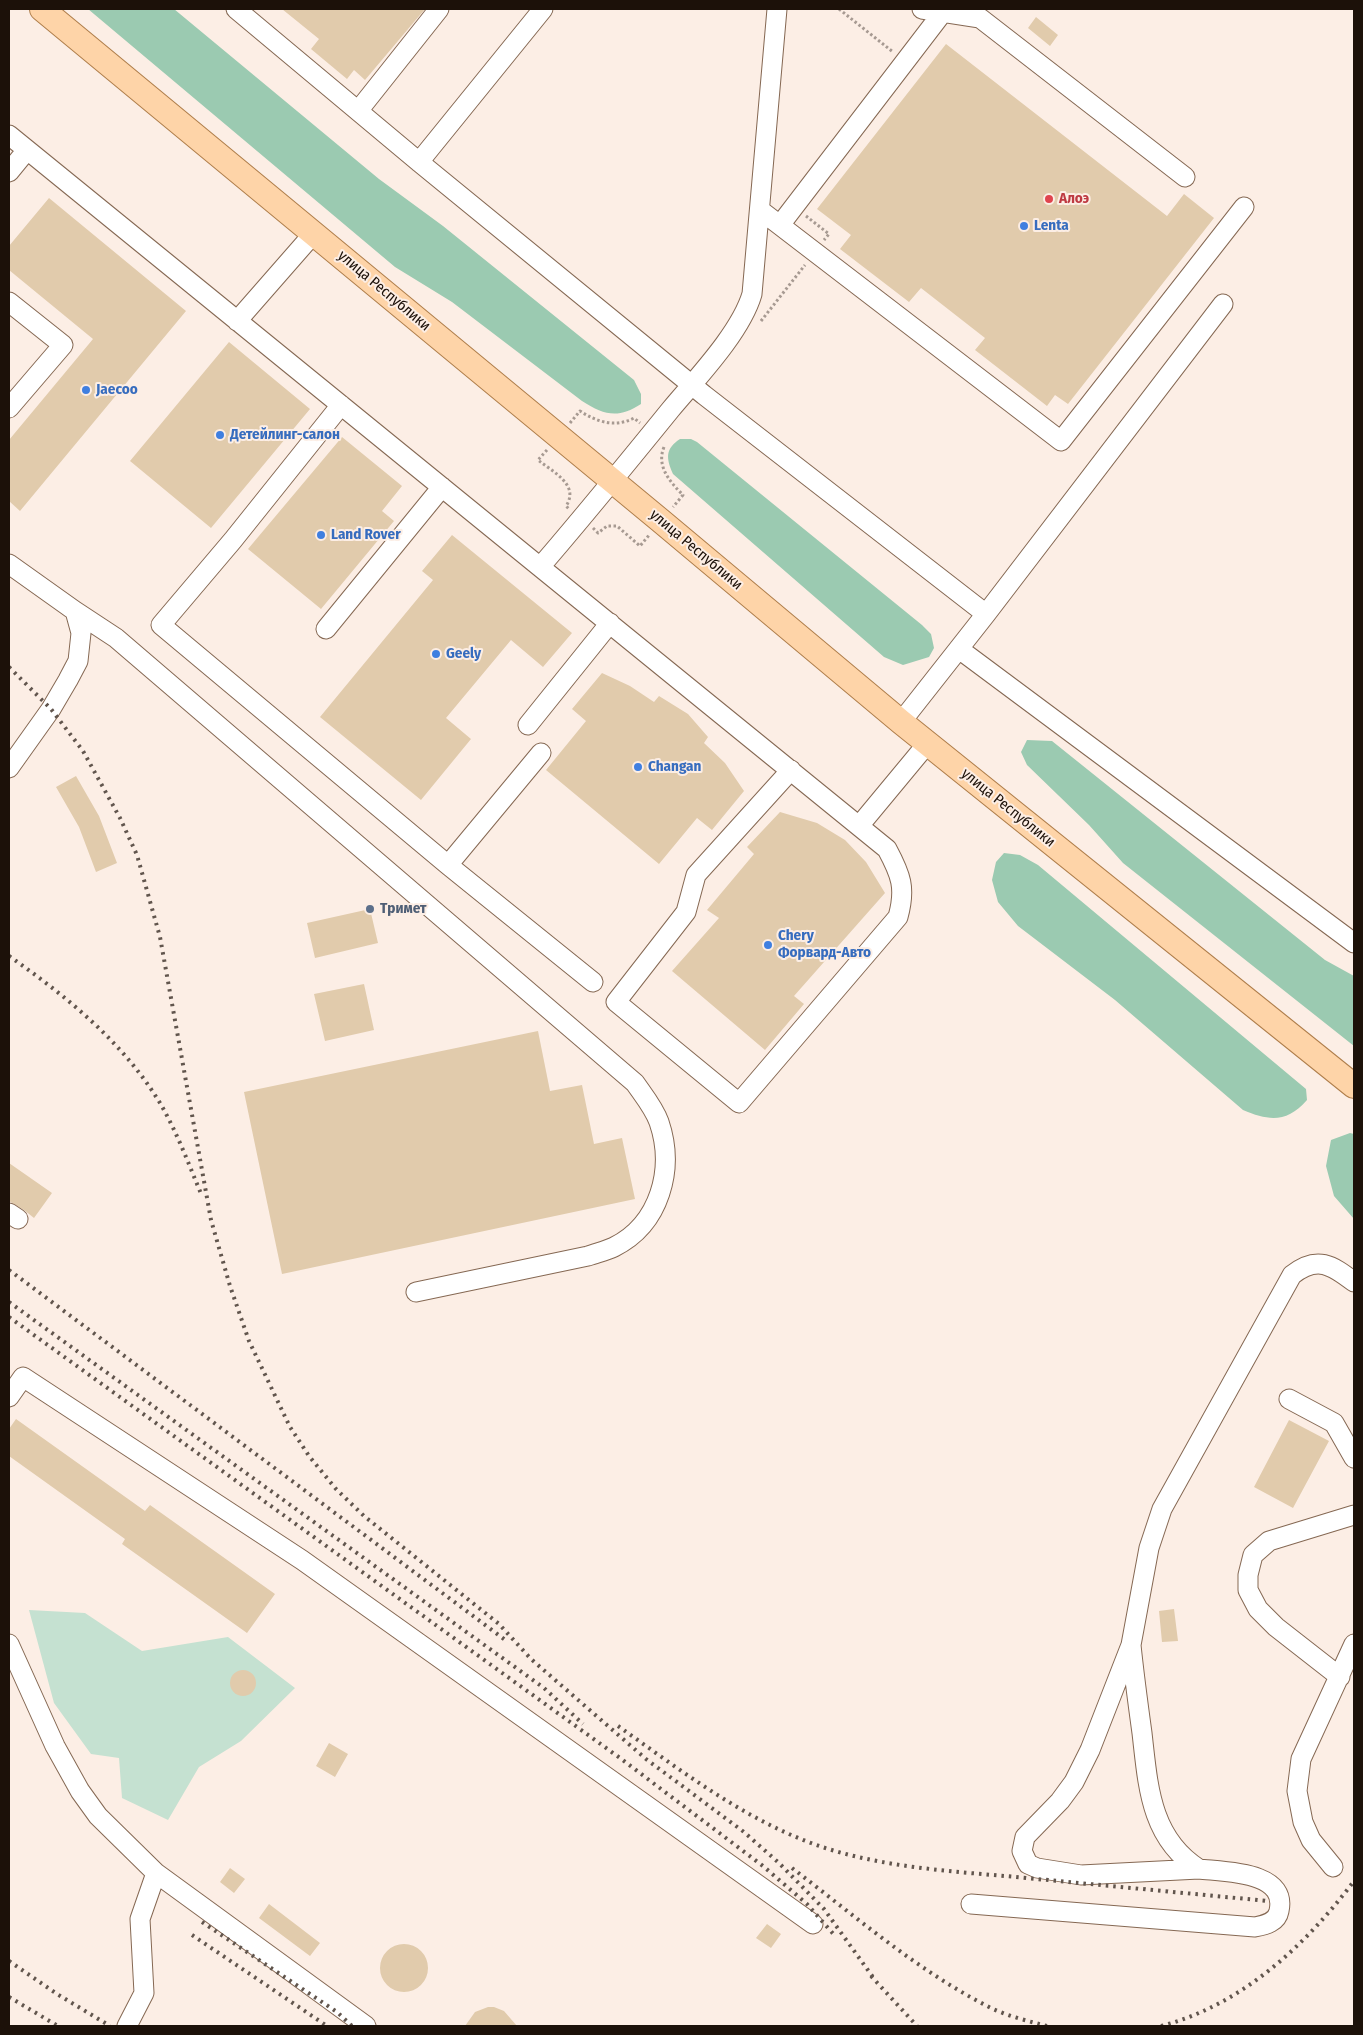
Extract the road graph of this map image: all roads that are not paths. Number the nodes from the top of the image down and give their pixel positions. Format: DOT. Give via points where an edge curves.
graph roads {
  1 [pos="42,9"];
  2 [pos="236,9"];
  3 [pos="439,9"];
  4 [pos="543,9"];
  5 [pos="777,9"];
  6 [pos="922,9"];
  7 [pos="943,12"];
  8 [pos="358,111"];
  9 [pos="9,135"];
  10 [pos="27,150"];
  11 [pos="419,162"];
  12 [pos="9,172"];
  13 [pos="1185,177"];
  14 [pos="1244,207"];
  15 [pos="760,210"];
  16 [pos="780,225"];
  17 [pos="314,233"];
  18 [pos="9,302"];
  19 [pos="1223,304"];
  20 [pos="237,320"];
  21 [pos="691,385"];
  22 [pos="341,405"];
  23 [pos="9,408"];
  24 [pos="613,481"];
  25 [pos="442,487"];
  26 [pos="9,564"];
  27 [pos="540,567"];
  28 [pos="75,611"];
  29 [pos="986,614"];
  30 [pos="610,623"];
  31 [pos="326,629"];
  32 [pos="959,649"];
  33 [pos="901,722"];
  34 [pos="528,725"];
  35 [pos="928,744"];
  36 [pos="541,753"];
  37 [pos="9,768"];
  38 [pos="790,770"];
  39 [pos="858,826"];
  40 [pos="448,866"];
  41 [pos="1354,943"];
  42 [pos="593,982"];
  43 [pos="1354,1086"];
  44 [pos="1354,1282"];
  45 [pos="416,1292"];
  46 [pos="9,1398"];
  47 [pos="1289,1399"];
  48 [pos="1354,1458"];
  49 [pos="1354,1515"];
  50 [pos="9,1644"];
  51 [pos="1354,1644"];
  52 [pos="1131,1645"];
  53 [pos="1340,1677"];
  54 [pos="1333,1868"];
  55 [pos="1199,1869"];
  56 [pos="156,1873"];
  57 [pos="971,1904"];
  58 [pos="813,1924"];
  59 [pos="127,2026"];
  60 [pos="366,2026"];
  1 -- 17 [label="main road, улица Республики"];
  2 -- 8 [label="lane"];
  3 -- 8 [label="lane"];
  4 -- 11 [label="lane"];
  5 -- 15 [label="lane"];
  6 -- 7 [label="lane"];
  7 -- 13 [label="lane" via="980,18"];
  7 -- 16 [label="lane"];
  8 -- 11 [label="lane"];
  9 -- 10 [label="lane"];
  10 -- 12 [label="lane"];
  10 -- 20 [label="lane"];
  11 -- 21 [label="lane"];
  14 -- 16 [label="lane" via="1061,441"];
  15 -- 16 [label="lane"];
  15 -- 21 [label="lane" via="748,307 741,321"];
  17 -- 20 [label="lane"];
  17 -- 24 [label="main road, улица Республики"];
  18 -- 23 [label="lane" via="62,345"];
  19 -- 29 [label="lane"];
  20 -- 22 [label="lane"];
  21 -- 24 [label="lane"];
  21 -- 29 [label="lane"];
  22 -- 25 [label="lane"];
  22 -- 40 [label="lane" via="160,625"];
  24 -- 27 [label="lane"];
  24 -- 33 [label="main road, улица Республики"];
  25 -- 27 [label="lane"];
  25 -- 31 [label="lane"];
  26 -- 28 [label="lane"];
  27 -- 30 [label="lane"];
  28 -- 37 [label="lane" via="81,633 78,661 51,709"];
  28 -- 45 [label="lane" via="124,644 635,1083 659,1121 666,1164 657,1202 648,1217 614,1247 588,1256"];
  29 -- 32 [label="lane"];
  30 -- 34 [label="lane"];
  30 -- 38 [label="lane"];
  32 -- 33 [label="lane"];
  32 -- 41 [label="lane"];
  33 -- 35 [label="main road, улица Республики"];
  35 -- 39 [label="lane"];
  35 -- 43 [label="main road, улица Республики"];
  36 -- 40 [label="lane"];
  38 -- 39 [label="lane"];
  38 -- 39 [label="lane" via="696,875 686,912 616,1002 739,1103 898,917 903,885 897,867 887,849"];
  40 -- 42 [label="lane"];
  44 -- 52 [label="lane" via="1326,1264 1302,1267 1292,1276 1162,1509 1149,1548"];
  46 -- 58 [label="lane" via="24,1377 302,1560"];
  47 -- 48 [label="lane" via="1334,1423"];
  49 -- 53 [label="lane" via="1269,1541 1253,1556 1248,1576 1248,1590 1258,1609"];
  50 -- 56 [label="lane" via="55,1746 80,1791 98,1816"];
  51 -- 53 [label="lane"];
  52 -- 55 [label="lane" via="1148,1785 1154,1808 1170,1842"];
  52 -- 55 [label="lane" via="1074,1782 1026,1837 1022,1851 1028,1864 1037,1868 1081,1875"];
  53 -- 54 [label="lane" via="1301,1759 1297,1792 1302,1822"];
  55 -- 57 [label="lane" via="1250,1875 1264,1880 1279,1895 1279,1915 1265,1926 1255,1927"];
  56 -- 59 [label="lane" via="140,1919 144,1993"];
  56 -- 60 [label="lane"];
}
